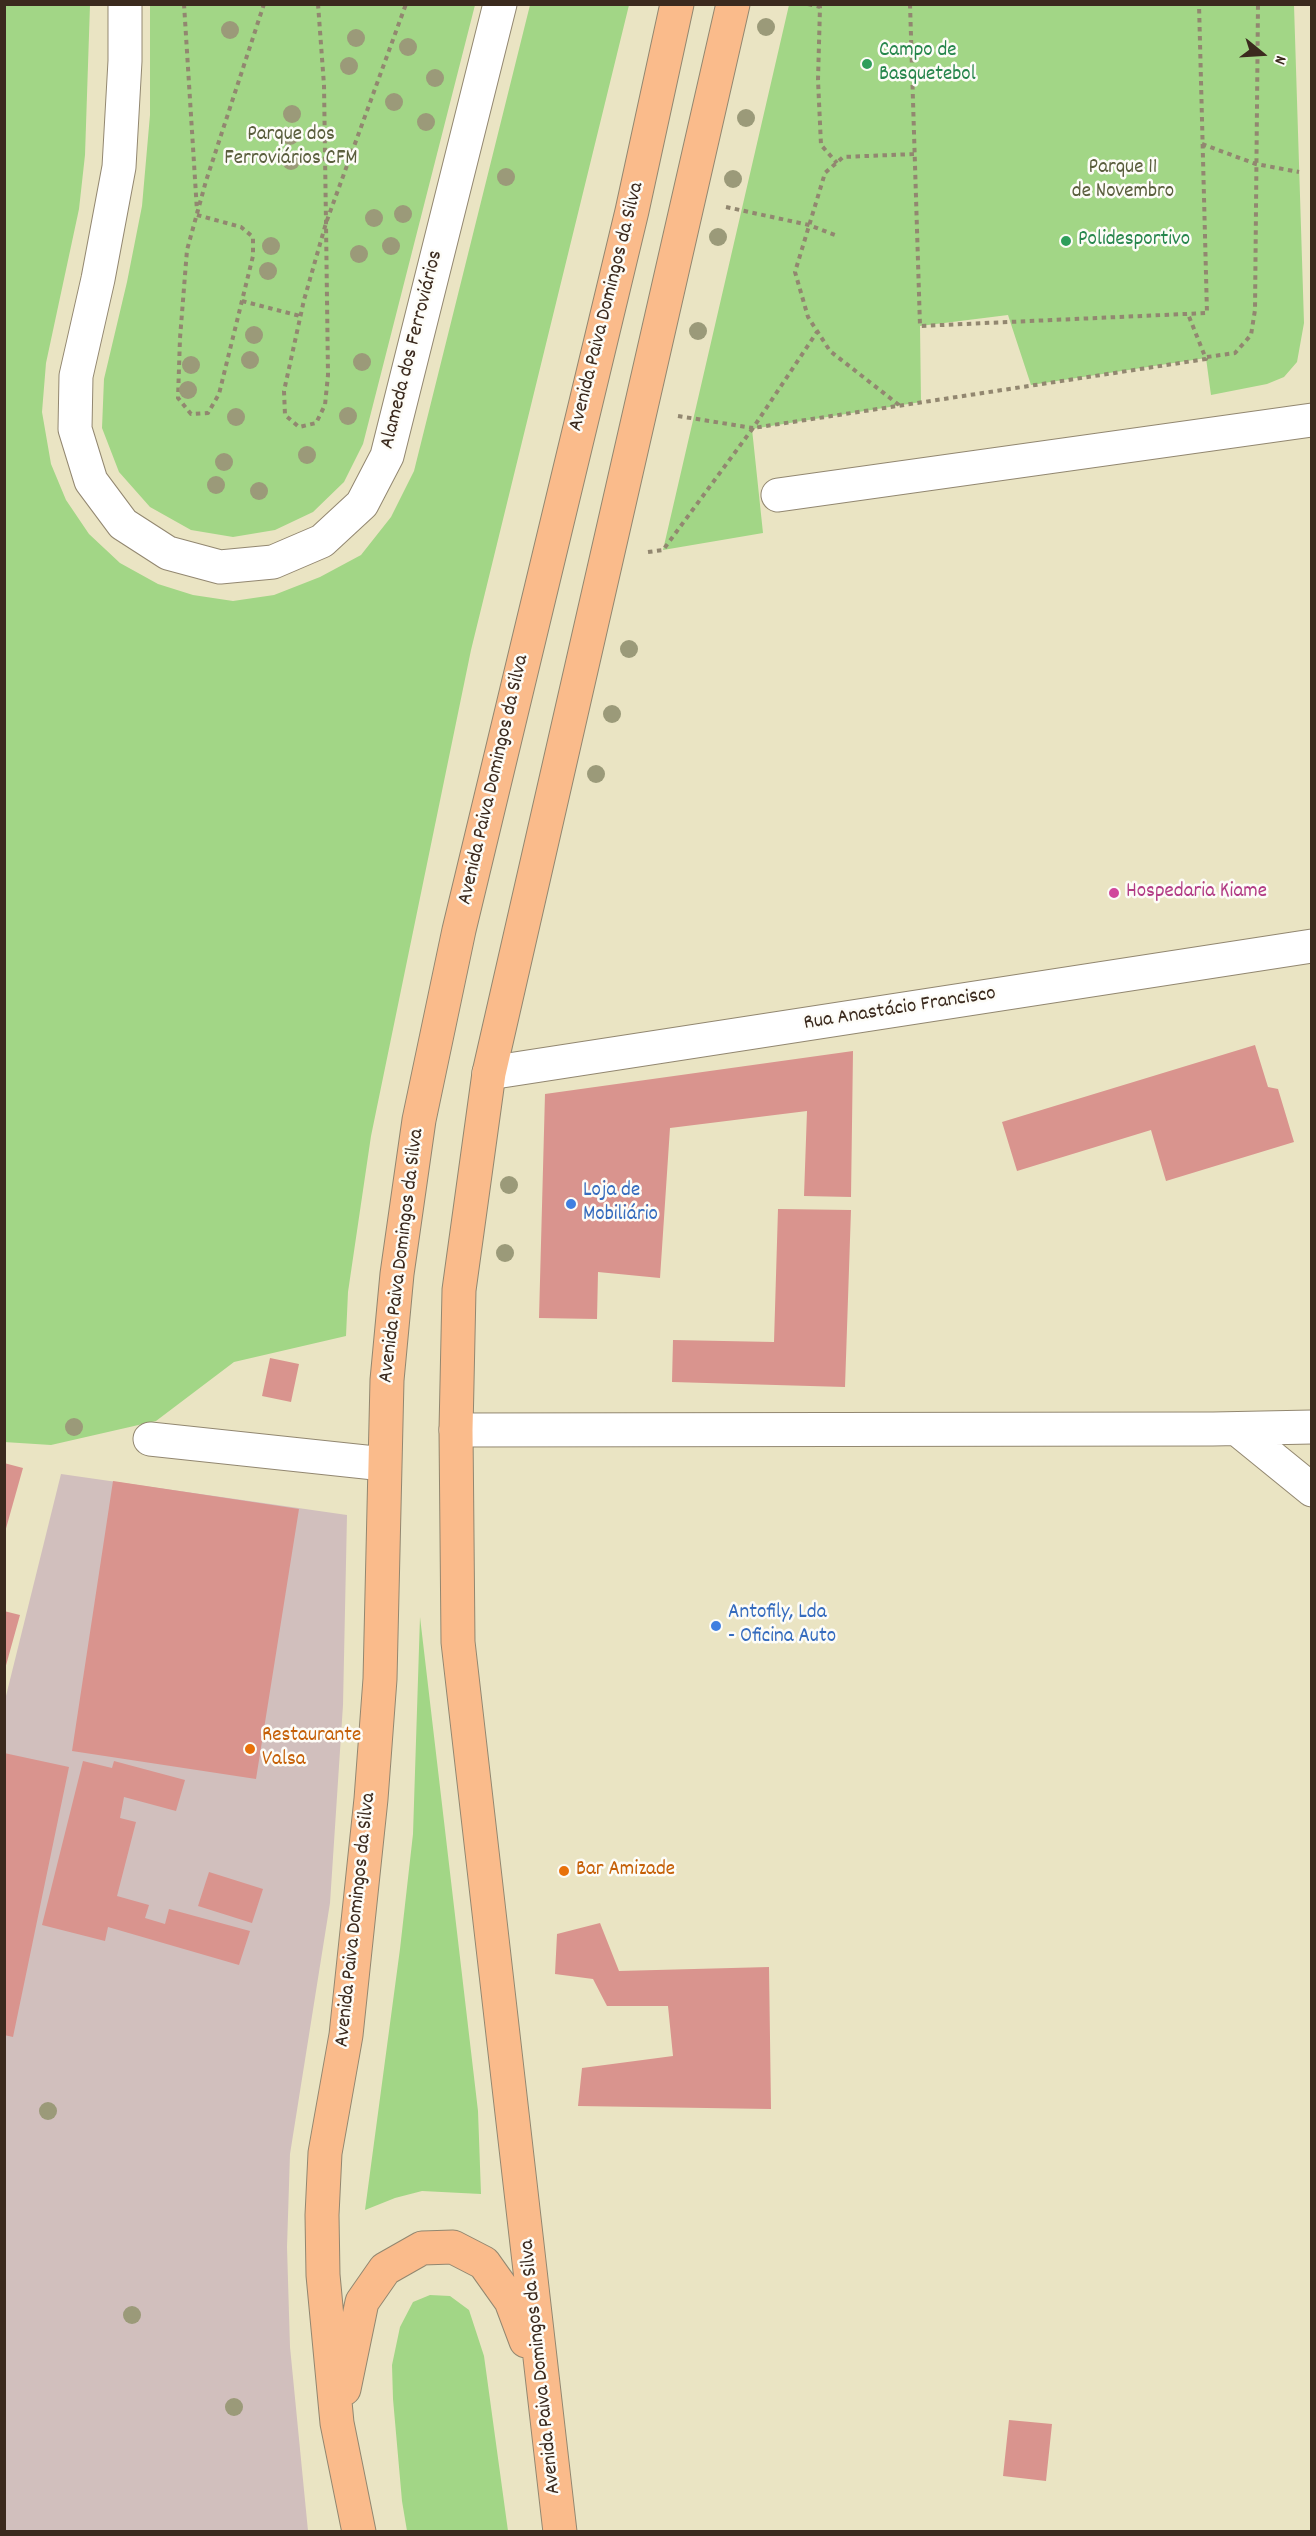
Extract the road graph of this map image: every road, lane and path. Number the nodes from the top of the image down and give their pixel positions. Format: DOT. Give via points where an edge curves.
graph roads {
  1 [pos="125,4"];
  2 [pos="184,4"];
  3 [pos="264,4"];
  4 [pos="318,4"];
  5 [pos="406,4"];
  6 [pos="500,4"];
  7 [pos="733,4"];
  8 [pos="808,4"];
  9 [pos="910,4"];
  10 [pos="1199,4"];
  11 [pos="1258,4"];
  12 [pos="821,6"];
  13 [pos="674,9"];
  14 [pos="1202,144"];
  15 [pos="915,154"];
  16 [pos="837,163"];
  17 [pos="1256,164"];
  18 [pos="1299,172"];
  19 [pos="725,207"];
  20 [pos="197,215"];
  21 [pos="326,223"];
  22 [pos="809,225"];
  23 [pos="835,236"];
  24 [pos="242,301"];
  25 [pos="1188,314"];
  26 [pos="300,316"];
  27 [pos="817,332"];
  28 [pos="1207,357"];
  29 [pos="668,415"];
  30 [pos="1311,420"];
  31 [pos="778,495"];
  32 [pos="1311,946"];
  33 [pos="489,1073"];
  34 [pos="1311,1427"];
  35 [pos="1237,1429"];
  36 [pos="456,1430"];
  37 [pos="150,1439"];
  38 [pos="384,1464"];
  39 [pos="1311,1490"];
  40 [pos="544,2393"];
  41 [pos="337,2423"];
  42 [pos="358,2532"];
  43 [pos="560,2532"];
  1 -- 6 [label="street, Alameda dos Ferroviários" via="119,167 76,375 75,429 92,481 123,524 168,553 220,567 273,562 322,541 362,504 387,456"];
  2 -- 20 [label="path"];
  3 -- 20 [label="path"];
  4 -- 21 [label="path" via="324,85"];
  5 -- 21 [label="path"];
  7 -- 33 [label="main road, Avenida Paiva Domingos da Silva"];
  8 -- 12 [label="path"];
  9 -- 15 [label="path"];
  10 -- 14 [label="path"];
  11 -- 17 [label="path"];
  12 -- 16 [label="path" via="821,145"];
  13 -- 38 [label="main road, Avenida Paiva Domingos da Silva" via="632,211 459,930 418,1120 397,1274"];
  14 -- 17 [label="path"];
  14 -- 25 [label="path" via="1207,313"];
  15 -- 16 [label="path" via="843,157"];
  15 -- 25 [label="path" via="920,326"];
  16 -- 22 [label="path" via="825,173"];
  17 -- 18 [label="path"];
  17 -- 28 [label="path" via="1255,310 1251,335 1235,353"];
  19 -- 22 [label="path"];
  20 -- 24 [label="path" via="241,226 253,237 253,256"];
  20 -- 24 [label="path" via="187,250 178,398 191,414 208,413 219,394"];
  21 -- 26 [label="path"];
  21 -- 26 [label="path" via="325,405 316,423 299,427 285,415 284,391"];
  22 -- 23 [label="path"];
  22 -- 27 [label="path" via="795,272 808,317"];
  24 -- 26 [label="path"];
  25 -- 27 [label="path" via="1206,359 899,405 830,351"];
  27 -- 29 [label="path" via="753,428"];
  30 -- 31 [label="street"];
  32 -- 33 [label="street, Rua Anastácio Francisco"];
  33 -- 36 [label="main road, Avenida Paiva Domingos da Silva" via="459,1290"];
  34 -- 35 [label="street"];
  35 -- 36 [label="street"];
  35 -- 39 [label="street"];
  36 -- 40 [label="main road, Avenida Paiva Domingos da Silva" via="458,1642"];
  37 -- 38 [label="street"];
  38 -- 41 [label="main road, Avenida Paiva Domingos da Silva" via="380,1679 371,1799 346,2035 325,2163 323,2275"];
  40 -- 41 [label="main road" via="512,2301 484,2263 453,2247 422,2248 385,2270 362,2302"];
  40 -- 43 [label="main road, Avenida Paiva Domingos da Silva"];
  41 -- 42 [label="main road, Avenida Paiva Domingos da Silva"];
}
